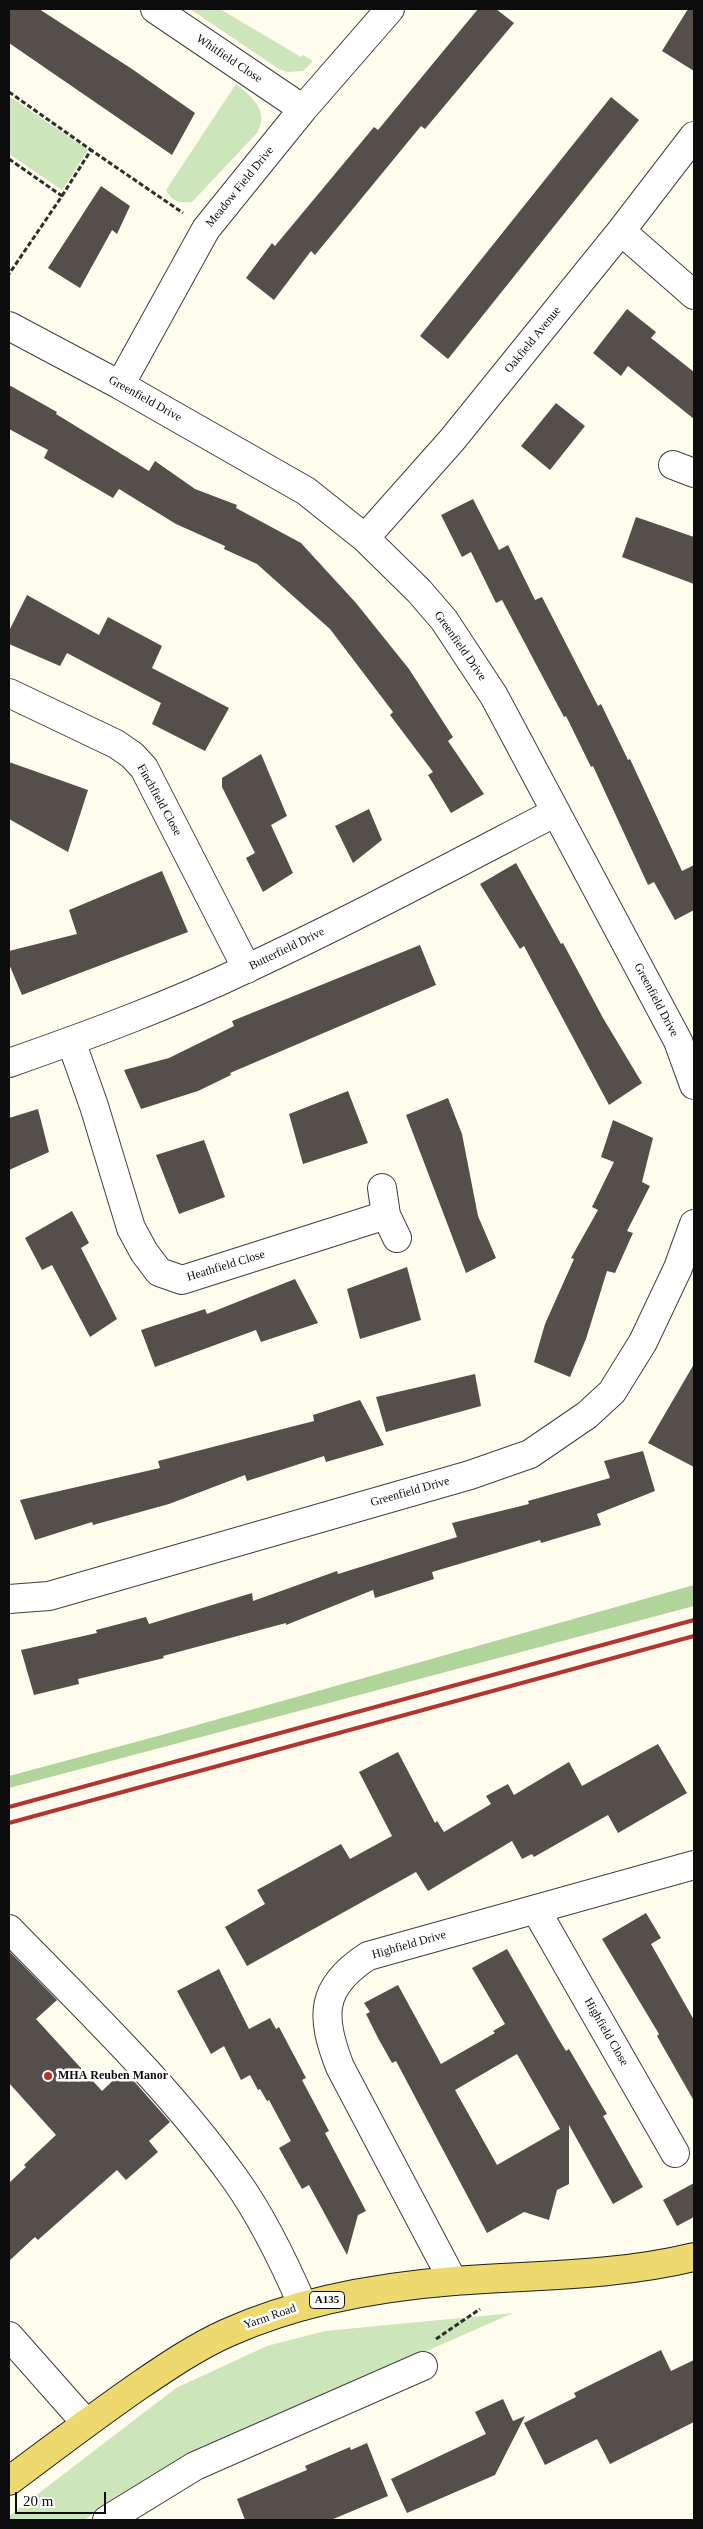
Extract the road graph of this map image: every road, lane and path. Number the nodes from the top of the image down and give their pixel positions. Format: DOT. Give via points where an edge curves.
graph roads {
  1 [pos="156,9"];
  2 [pos="390,9"];
  3 [pos="9,92"];
  4 [pos="303,109"];
  5 [pos="694,136"];
  6 [pos="91,150"];
  7 [pos="9,159"];
  8 [pos="62,196"];
  9 [pos="206,229"];
  10 [pos="621,231"];
  11 [pos="9,274"];
  12 [pos="694,296"];
  13 [pos="9,326"];
  14 [pos="120,385"];
  15 [pos="365,538"];
  16 [pos="9,693"];
  17 [pos="556,812"];
  18 [pos="247,969"];
  19 [pos="686,1037"];
  20 [pos="71,1041"];
  21 [pos="9,1063"];
  22 [pos="694,1085"];
  23 [pos="382,1188"];
  24 [pos="694,1224"];
  25 [pos="9,1599"];
  26 [pos="694,1865"];
  27 [pos="536,1910"];
  28 [pos="9,1929"];
  29 [pos="675,2153"];
  30 [pos="694,2257"];
  31 [pos="499,2279"];
  32 [pos="453,2282"];
  33 [pos="303,2306"];
  34 [pos="9,2336"];
  35 [pos="423,2366"];
  36 [pos="86,2423"];
  37 [pos="9,2481"];
  38 [pos="107,2520"];
  1 -- 4 [label="street, Whitfield Close"];
  2 -- 4 [label="street, Meadow Field Drive"];
  3 -- 6 [label="path"];
  4 -- 9 [label="street, Meadow Field Drive"];
  5 -- 10 [label="street, Oakfield Avenue"];
  6 -- 8 [label="path"];
  6 -- 9 [label="path"];
  7 -- 8 [label="path"];
  8 -- 11 [label="path"];
  9 -- 14 [label="street, Meadow Field Drive"];
  10 -- 12 [label="street"];
  10 -- 15 [label="street, Oakfield Avenue" via="452,440"];
  13 -- 14 [label="street, Greenfield Drive"];
  14 -- 15 [label="street, Greenfield Drive" via="306,491"];
  15 -- 17 [label="street, Greenfield Drive" via="444,620 494,696"];
  16 -- 18 [label="street, Finchfield Close" via="116,744 144,768"];
  17 -- 18 [label="street, Butterfield Drive" via="431,879"];
  17 -- 19 [label="street, Greenfield Drive"];
  18 -- 20 [label="street, Butterfield Drive"];
  19 -- 22 [label="street, Greenfield Drive"];
  20 -- 21 [label="street, Butterfield Drive"];
  20 -- 23 [label="street, Heathfield Close" via="131,1228 159,1272 182,1280 392,1226"];
  24 -- 25 [label="street, Greenfield Drive" via="678,1268 643,1342 612,1392 587,1415 530,1454 470,1475 49,1596"];
  26 -- 27 [label="street, Highfield Drive"];
  27 -- 29 [label="street, Highfield Close"];
  27 -- 32 [label="street, Highfield Drive" via="368,1956 336,1982 326,2016 330,2043 340,2067"];
  28 -- 33 [label="street" via="147,2071 197,2129 270,2235"];
  30 -- 31 [label="main road, Yarm Road / A135" via="612,2271"];
  31 -- 32 [label="main road, Yarm Road / A135"];
  31 -- 35 [label="path" via="479,2310 417,2351"];
  32 -- 33 [label="main road, Yarm Road / A135" via="359,2293"];
  33 -- 36 [label="main road, Yarm Road / A135" via="247,2324 208,2342 176,2360"];
  34 -- 36 [label="street"];
  35 -- 38 [label="street" via="195,2466"];
  36 -- 37 [label="main road, Yarm Road / A135"];
}
